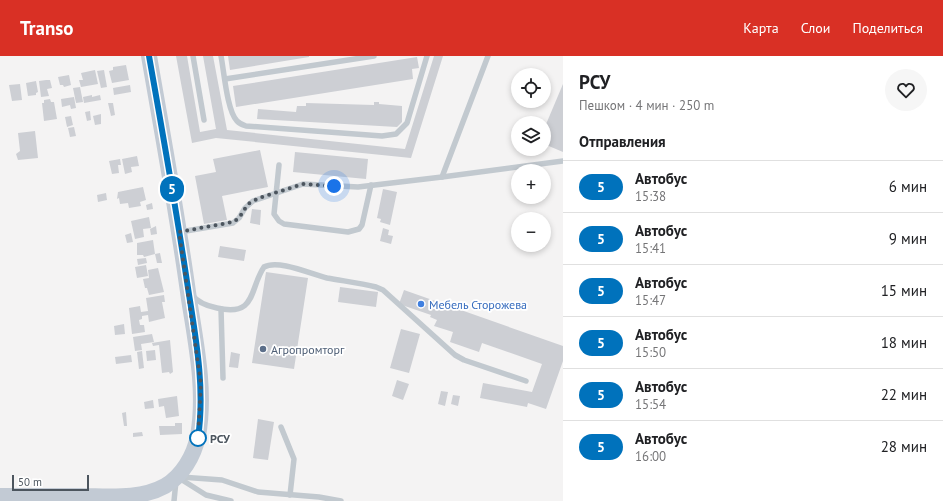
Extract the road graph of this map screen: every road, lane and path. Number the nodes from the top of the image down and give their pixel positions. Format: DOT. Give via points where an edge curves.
graph roads {
  1 [pos="149,56"];
  2 [pos="193,56"];
  3 [pos="221,56"];
  4 [pos="374,56"];
  5 [pos="427,56"];
  6 [pos="488,56"];
  7 [pos="225,79"];
  8 [pos="204,120"];
  9 [pos="563,162"];
  10 [pos="279,165"];
  11 [pos="442,176"];
  12 [pos="371,185"];
  13 [pos="276,193"];
  14 [pos="179,232"];
  15 [pos="188,287"];
  16 [pos="221,309"];
  17 [pos="223,378"];
  18 [pos="526,381"];
  19 [pos="281,427"];
  20 [pos="177,477"];
  21 [pos="290,495"];
  22 [pos="0,496"];
  23 [pos="93,498"];
  24 [pos="128,498"];
  25 [pos="174,501"];
  26 [pos="231,501"];
  27 [pos="341,501"];
  1 -- 14 [label="street"];
  2 -- 8 [label="lane"];
  3 -- 7 [label="lane"];
  4 -- 7 [label="lane"];
  5 -- 7 [label="lane" via="407,123 400,132 389,135 246,126 234,116"];
  6 -- 11 [label="lane"];
  9 -- 11 [label="lane"];
  10 -- 13 [label="lane"];
  11 -- 12 [label="lane"];
  12 -- 13 [label="lane" via="347,187 303,184"];
  12 -- 13 [label="lane" via="362,225 353,232 284,224 274,214"];
  13 -- 14 [label="lane" via="248,204 239,218 233,222"];
  14 -- 15 [label="street"];
  15 -- 16 [label="lane" via="198,301"];
  15 -- 20 [label="street" via="200,372 200,416 198,438 192,455"];
  16 -- 17 [label="lane"];
  16 -- 18 [label="lane" via="234,309 246,304 253,295 261,271 267,265 299,269 328,278 376,287 383,290 455,355"];
  19 -- 21 [label="lane" via="294,459"];
  20 -- 21 [label="lane" via="222,480 258,492"];
  20 -- 24 [label="street" via="158,489"];
  20 -- 25 [label="lane"];
  20 -- 26 [label="lane" via="201,492"];
  21 -- 27 [label="lane"];
  22 -- 23 [label="street"];
  23 -- 24 [label="street"];
}
